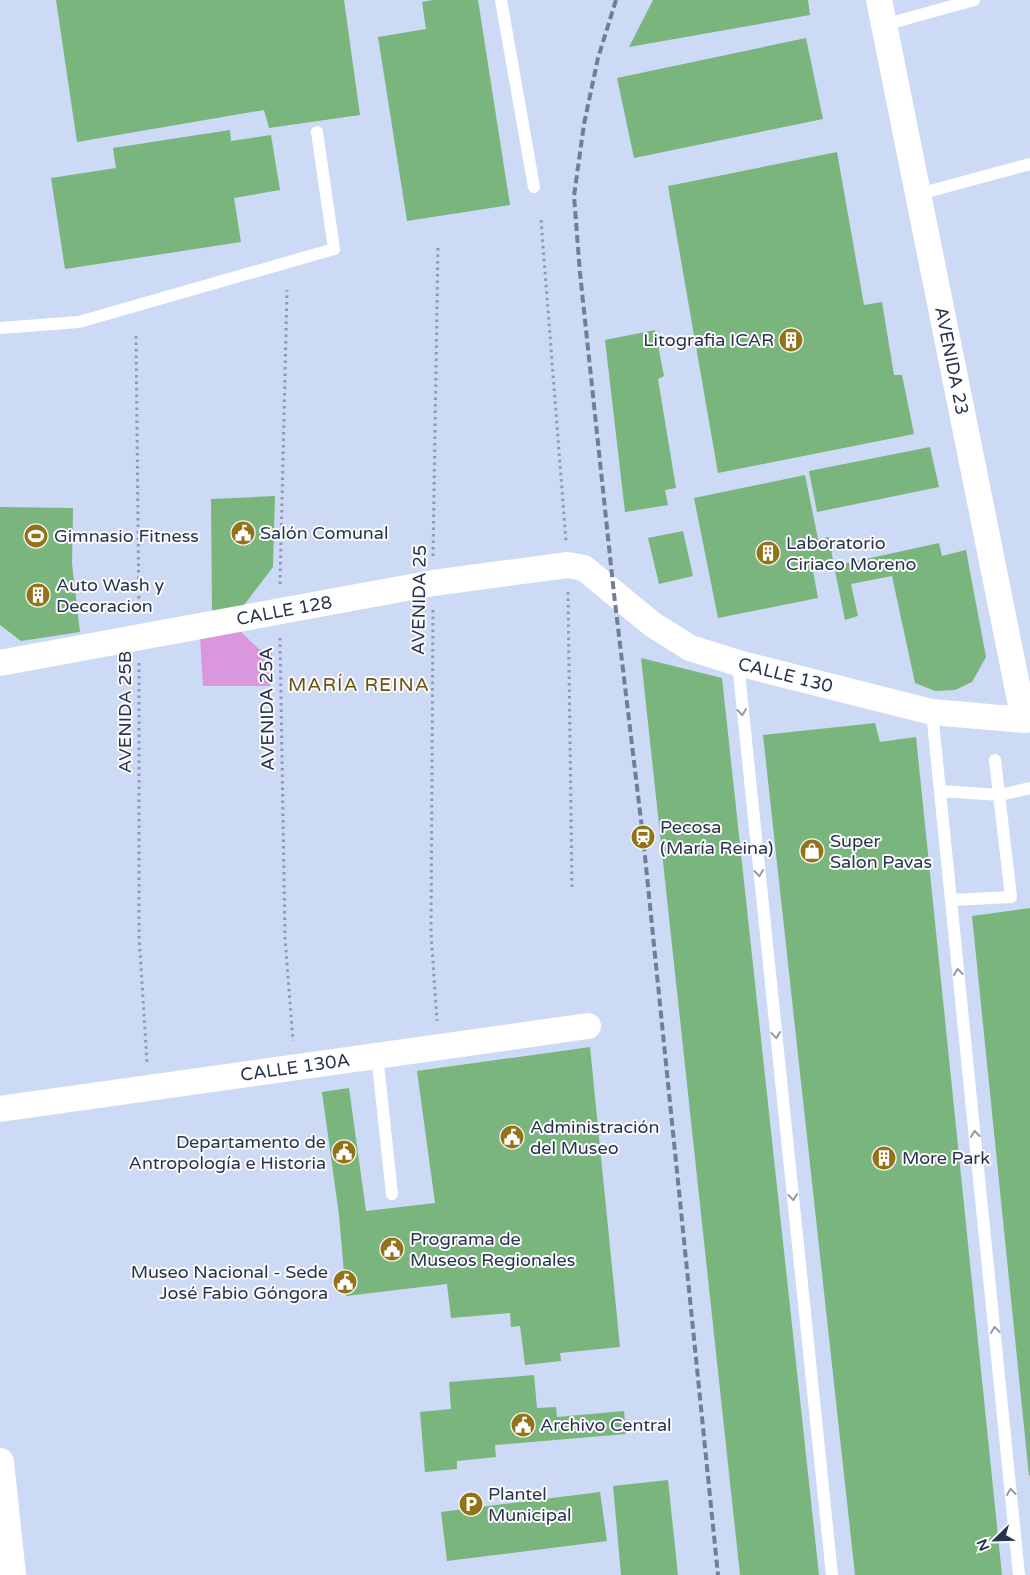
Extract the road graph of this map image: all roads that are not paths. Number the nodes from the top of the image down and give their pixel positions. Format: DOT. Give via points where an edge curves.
graph roads {
  1 [pos="501,0"];
  2 [pos="879,0"];
  3 [pos="974,0"];
  4 [pos="939,5"];
  5 [pos="884,25"];
  6 [pos="317,132"];
  7 [pos="1030,164"];
  8 [pos="534,187"];
  9 [pos="919,194"];
  10 [pos="0,328"];
  11 [pos="568,565"];
  12 [pos="738,663"];
  13 [pos="0,664"];
  14 [pos="932,712"];
  15 [pos="1027,720"];
  16 [pos="995,760"];
  17 [pos="1030,788"];
  18 [pos="940,791"];
  19 [pos="1000,795"];
  20 [pos="951,900"];
  21 [pos="588,1026"];
  22 [pos="378,1055"];
  23 [pos="0,1109"];
  24 [pos="392,1194"];
  25 [pos="0,1462"];
  26 [pos="12,1575"];
  27 [pos="832,1575"];
  28 [pos="1019,1575"];
  1 -- 8 [label="lane"];
  2 -- 5 [label="street, AVENIDA 23"];
  3 -- 4 [label="lane"];
  4 -- 5 [label="lane"];
  5 -- 9 [label="street, AVENIDA 23"];
  6 -- 10 [label="lane" via="334,249 79,322"];
  7 -- 9 [label="lane"];
  9 -- 15 [label="street, AVENIDA 23"];
  11 -- 12 [label="street, CALLE 130" via="584,568 652,624 690,648"];
  11 -- 13 [label="street, CALLE 128" via="433,583"];
  12 -- 14 [label="street, CALLE 130"];
  12 -- 27 [label="lane, one-way"];
  14 -- 15 [label="street, CALLE 130"];
  14 -- 18 [label="lane"];
  16 -- 19 [label="lane"];
  17 -- 19 [label="lane"];
  18 -- 19 [label="lane"];
  18 -- 20 [label="lane"];
  19 -- 20 [label="lane" via="1011,897"];
  28 -- 20 [label="lane, one-way"];
  21 -- 22 [label="street, CALLE 130A"];
  22 -- 23 [label="street, CALLE 130A"];
  22 -- 24 [label="lane"];
  25 -- 26 [label="main road"];
}
